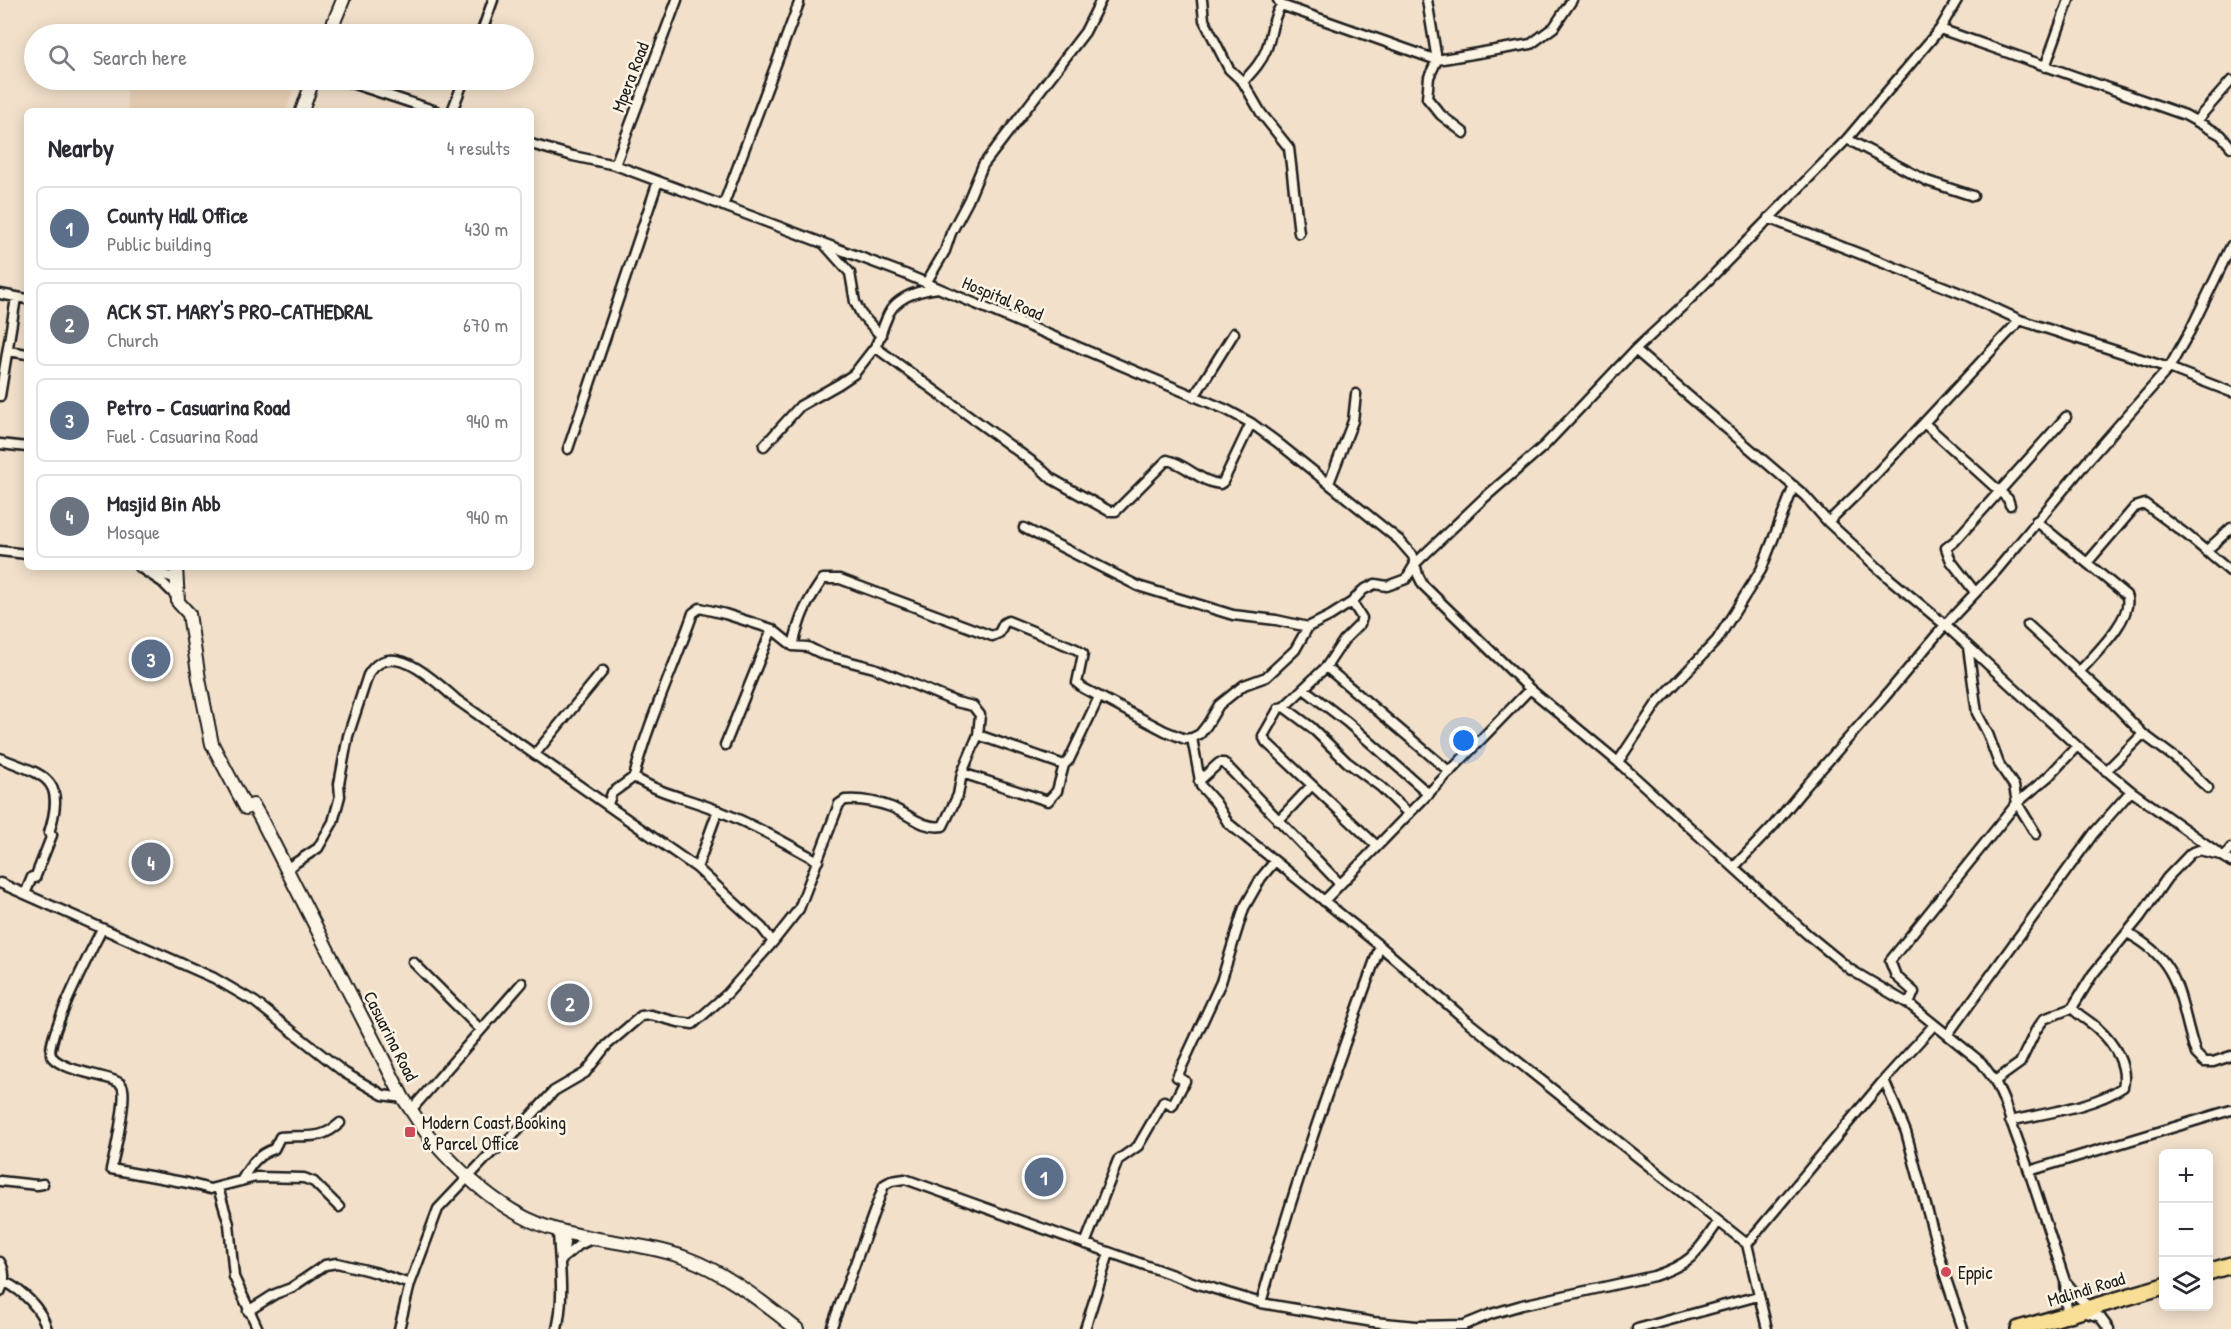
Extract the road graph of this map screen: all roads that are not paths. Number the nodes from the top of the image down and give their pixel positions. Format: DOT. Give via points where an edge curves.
graph roads {
  1 [pos="343,0"];
  2 [pos="493,0"];
  3 [pos="677,0"];
  4 [pos="1101,0"];
  5 [pos="1202,0"];
  6 [pos="1427,0"];
  7 [pos="1572,0"];
  8 [pos="2069,0"];
  9 [pos="1956,1"];
  10 [pos="799,3"];
  11 [pos="1280,3"];
  12 [pos="333,24"];
  13 [pos="485,24"];
  14 [pos="1940,29"];
  15 [pos="1437,60"];
  16 [pos="2045,67"];
  17 [pos="2231,81"];
  18 [pos="1243,82"];
  19 [pos="309,90"];
  20 [pos="372,90"];
  21 [pos="460,90"];
  22 [pos="303,108"];
  23 [pos="427,108"];
  24 [pos="453,108"];
  25 [pos="2196,121"];
  26 [pos="1464,133"];
  27 [pos="1847,139"];
  28 [pos="534,145"];
  29 [pos="2231,147"];
  30 [pos="615,165"];
  31 [pos="658,181"];
  32 [pos="1973,196"];
  33 [pos="723,206"];
  34 [pos="1768,218"];
  35 [pos="1299,233"];
  36 [pos="822,243"];
  37 [pos="2231,246"];
  38 [pos="926,283"];
  39 [pos="938,288"];
  40 [pos="0,294"];
  41 [pos="16,297"];
  42 [pos="24,298"];
  43 [pos="2020,320"];
  44 [pos="1234,333"];
  45 [pos="882,336"];
  46 [pos="875,347"];
  47 [pos="8,351"];
  48 [pos="1635,351"];
  49 [pos="24,354"];
  50 [pos="2169,368"];
  51 [pos="2231,392"];
  52 [pos="1356,394"];
  53 [pos="0,396"];
  54 [pos="1194,397"];
  55 [pos="2066,417"];
  56 [pos="1251,423"];
  57 [pos="1924,423"];
  58 [pos="0,444"];
  59 [pos="764,446"];
  60 [pos="24,447"];
  61 [pos="568,449"];
  62 [pos="1329,483"];
  63 [pos="1794,486"];
  64 [pos="1998,491"];
  65 [pos="2010,505"];
  66 [pos="2036,521"];
  67 [pos="1828,522"];
  68 [pos="1024,528"];
  69 [pos="2231,528"];
  70 [pos="0,551"];
  71 [pos="2206,551"];
  72 [pos="24,554"];
  73 [pos="2087,563"];
  74 [pos="1415,564"];
  75 [pos="144,570"];
  76 [pos="158,570"];
  77 [pos="2231,572"];
  78 [pos="176,573"];
  79 [pos="1975,592"];
  80 [pos="178,599"];
  81 [pos="1352,602"];
  82 [pos="1945,625"];
  83 [pos="2028,625"];
  84 [pos="1308,627"];
  85 [pos="772,628"];
  86 [pos="793,646"];
  87 [pos="1968,647"];
  88 [pos="1326,667"];
  89 [pos="603,671"];
  90 [pos="2079,672"];
  91 [pos="1304,689"];
  92 [pos="1530,689"];
  93 [pos="1099,697"];
  94 [pos="1284,706"];
  95 [pos="2144,734"];
  96 [pos="978,735"];
  97 [pos="1192,738"];
  98 [pos="725,745"];
  99 [pos="2077,746"];
  100 [pos="535,754"];
  101 [pos="0,758"];
  102 [pos="1618,762"];
  103 [pos="1064,765"];
  104 [pos="2106,771"];
  105 [pos="1450,772"];
  106 [pos="962,773"];
  107 [pos="634,777"];
  108 [pos="1199,781"];
  109 [pos="1312,785"];
  110 [pos="2208,788"];
  111 [pos="2131,791"];
  112 [pos="1429,794"];
  113 [pos="2017,802"];
  114 [pos="608,804"];
  115 [pos="718,810"];
  116 [pos="1409,814"];
  117 [pos="1278,820"];
  118 [pos="2036,834"];
  119 [pos="1377,846"];
  120 [pos="2229,855"];
  121 [pos="818,861"];
  122 [pos="1275,861"];
  123 [pos="1734,867"];
  124 [pos="697,868"];
  125 [pos="286,869"];
  126 [pos="0,883"];
  127 [pos="1340,884"];
  128 [pos="26,894"];
  129 [pos="1324,901"];
  130 [pos="102,929"];
  131 [pos="2127,933"];
  132 [pos="773,942"];
  133 [pos="1380,946"];
  134 [pos="413,962"];
  135 [pos="522,983"];
  136 [pos="1909,1004"];
  137 [pos="2072,1008"];
  138 [pos="1934,1025"];
  139 [pos="481,1030"];
  140 [pos="1948,1034"];
  141 [pos="2231,1056"];
  142 [pos="1884,1080"];
  143 [pos="1995,1081"];
  144 [pos="403,1098"];
  145 [pos="411,1110"];
  146 [pos="2231,1110"];
  147 [pos="2010,1121"];
  148 [pos="340,1123"];
  149 [pos="2029,1171"];
  150 [pos="470,1177"];
  151 [pos="0,1181"];
  152 [pos="241,1181"];
  153 [pos="42,1184"];
  154 [pos="218,1188"];
  155 [pos="339,1207"];
  156 [pos="1718,1222"];
  157 [pos="542,1225"];
  158 [pos="562,1231"];
  159 [pos="595,1237"];
  160 [pos="1085,1244"];
  161 [pos="1747,1244"];
  162 [pos="1109,1253"];
  163 [pos="561,1258"];
  164 [pos="0,1262"];
  165 [pos="2231,1265"];
  166 [pos="2213,1270"];
  167 [pos="2065,1281"];
  168 [pos="4,1282"];
  169 [pos="410,1284"];
  170 [pos="2159,1287"];
  171 [pos="0,1292"];
  172 [pos="1758,1296"];
  173 [pos="1261,1303"];
  174 [pos="248,1311"];
  175 [pos="2080,1312"];
  176 [pos="1464,1327"];
  177 [pos="47,1329"];
  178 [pos="258,1329"];
  179 [pos="399,1329"];
  180 [pos="557,1329"];
  181 [pos="797,1329"];
  182 [pos="831,1329"];
  183 [pos="1085,1329"];
  184 [pos="1637,1329"];
  185 [pos="1767,1329"];
  186 [pos="1963,1329"];
  187 [pos="2019,1329"];
  188 [pos="2109,1329"];
  1 -- 12 [label="street"];
  2 -- 13 [label="street"];
  3 -- 30 [label="street, Mpera Road"];
  4 -- 38 [label="street" via="1085,32 983,165 945,251"];
  5 -- 18 [label="street" via="1204,20 1229,69"];
  6 -- 15 [label="street"];
  7 -- 15 [label="street" via="1554,27 1531,44"];
  8 -- 16 [label="street"];
  9 -- 14 [label="street"];
  10 -- 33 [label="street"];
  11 -- 15 [label="street"];
  11 -- 18 [label="street" via="1266,49"];
  14 -- 16 [label="street"];
  14 -- 27 [label="street"];
  15 -- 26 [label="street" via="1429,77 1427,98"];
  16 -- 25 [label="street"];
  17 -- 25 [label="street"];
  18 -- 35 [label="street" via="1289,148"];
  19 -- 22 [label="street"];
  20 -- 23 [label="street"];
  21 -- 24 [label="street"];
  25 -- 29 [label="street" via="2221,135"];
  27 -- 32 [label="street" via="1928,181"];
  27 -- 34 [label="street"];
  28 -- 30 [label="street, Hospital Road"];
  30 -- 31 [label="street, Hospital Road"];
  31 -- 33 [label="street, Hospital Road"];
  31 -- 61 [label="street"];
  33 -- 36 [label="street, Hospital Road"];
  34 -- 43 [label="street"];
  34 -- 48 [label="street"];
  36 -- 38 [label="street, Hospital Road"];
  36 -- 45 [label="street" via="850,273 861,314"];
  37 -- 50 [label="street"];
  38 -- 39 [label="street, Hospital Road"];
  39 -- 45 [label="street" via="919,291 893,307"];
  39 -- 54 [label="street, Hospital Road"];
  40 -- 41 [label="street"];
  41 -- 42 [label="street"];
  41 -- 47 [label="street"];
  43 -- 50 [label="street"];
  43 -- 57 [label="street"];
  44 -- 54 [label="street"];
  45 -- 46 [label="street"];
  46 -- 56 [label="street" via="1052,478 1109,511 1116,511 1167,460 1220,484"];
  46 -- 59 [label="street" via="854,374 800,406"];
  47 -- 49 [label="street"];
  47 -- 53 [label="street"];
  48 -- 63 [label="street"];
  48 -- 74 [label="street" via="1544,446"];
  50 -- 51 [label="street"];
  50 -- 66 [label="street"];
  52 -- 62 [label="street" via="1353,421"];
  54 -- 56 [label="street, Hospital Road"];
  55 -- 64 [label="street"];
  56 -- 62 [label="street, Hospital Road"];
  57 -- 64 [label="street"];
  57 -- 67 [label="street"];
  58 -- 60 [label="street"];
  62 -- 74 [label="street, Hospital Road" via="1399,540"];
  63 -- 67 [label="street"];
  63 -- 102 [label="street" via="1761,570 1717,640 1658,703"];
  64 -- 65 [label="street"];
  64 -- 79 [label="street" via="1946,548 1950,561"];
  66 -- 73 [label="street"];
  66 -- 79 [label="street"];
  67 -- 82 [label="street"];
  68 -- 84 [label="street" via="1138,586 1233,615"];
  69 -- 71 [label="street"];
  70 -- 72 [label="street"];
  71 -- 73 [label="street" via="2145,504 2135,507"];
  71 -- 77 [label="street"];
  73 -- 90 [label="street" via="2129,600 2116,630"];
  74 -- 81 [label="street" via="1406,579 1387,586 1375,584"];
  74 -- 92 [label="street, Hospital Road" via="1424,585"];
  75 -- 80 [label="street"];
  76 -- 78 [label="street"];
  78 -- 80 [label="street, Casuarina Road"];
  79 -- 82 [label="street"];
  80 -- 125 [label="street, Casuarina Road" via="189,614 212,744 246,808 253,805"];
  81 -- 84 [label="street"];
  81 -- 88 [label="street" via="1361,621"];
  82 -- 87 [label="street"];
  82 -- 123 [label="street"];
  83 -- 90 [label="street"];
  84 -- 97 [label="street" via="1295,650 1266,677 1244,685 1219,705 1200,734"];
  85 -- 86 [label="street"];
  85 -- 98 [label="street"];
  85 -- 107 [label="street" via="705,608 695,610 648,729"];
  86 -- 93 [label="street" via="806,603 823,579 840,579 992,636 1008,621 1076,649 1083,654 1077,683"];
  86 -- 96 [label="street" via="874,668 974,706 980,715"];
  87 -- 99 [label="street"];
  87 -- 113 [label="street" via="1977,713 1999,764 2014,786"];
  88 -- 91 [label="street"];
  88 -- 105 [label="street"];
  89 -- 100 [label="street"];
  90 -- 95 [label="street"];
  91 -- 94 [label="street"];
  91 -- 112 [label="street"];
  92 -- 102 [label="street, Hospital Road"];
  92 -- 105 [label="street"];
  93 -- 97 [label="street" via="1165,731"];
  93 -- 103 [label="street"];
  94 -- 109 [label="street" via="1263,736"];
  94 -- 116 [label="street"];
  95 -- 104 [label="street"];
  95 -- 110 [label="street"];
  96 -- 103 [label="street"];
  96 -- 106 [label="street"];
  97 -- 108 [label="street"];
  99 -- 104 [label="street"];
  99 -- 113 [label="street"];
  100 -- 114 [label="street"];
  100 -- 125 [label="street" via="411,665 404,661 381,662 367,677 348,736 333,822 318,848"];
  101 -- 128 [label="street" via="42,775 54,788 56,803 49,833 52,835"];
  102 -- 123 [label="street, Hospital Road"];
  103 -- 106 [label="street" via="1057,791 1048,801"];
  104 -- 111 [label="street"];
  105 -- 112 [label="street"];
  106 -- 121 [label="street" via="958,795 943,826 920,823 891,807 844,800 839,804"];
  107 -- 114 [label="street" via="612,794"];
  107 -- 115 [label="street" via="647,786"];
  108 -- 117 [label="street" via="1224,763"];
  108 -- 122 [label="street" via="1228,823"];
  109 -- 117 [label="street"];
  109 -- 119 [label="street"];
  111 -- 120 [label="street"];
  111 -- 140 [label="street" via="2094,833"];
  112 -- 116 [label="street"];
  113 -- 118 [label="street"];
  113 -- 136 [label="street" via="1890,961 1896,976 1914,992"];
  114 -- 124 [label="street"];
  115 -- 121 [label="street"];
  115 -- 124 [label="street"];
  116 -- 119 [label="street"];
  117 -- 127 [label="street"];
  119 -- 127 [label="street"];
  120 -- 131 [label="street" via="2199,850 2191,853 2167,878"];
  121 -- 132 [label="street" via="799,909"];
  122 -- 129 [label="street"];
  122 -- 160 [label="street" via="1244,908 1221,982 1177,1077 1185,1081 1172,1106 1164,1101 1138,1146 1118,1160"];
  123 -- 136 [label="street, Hospital Road" via="1851,970"];
  124 -- 132 [label="street"];
  125 -- 144 [label="street, Casuarina Road"];
  126 -- 128 [label="street"];
  127 -- 129 [label="street"];
  128 -- 130 [label="street"];
  129 -- 133 [label="street"];
  130 -- 144 [label="street" via="225,983 345,1073 382,1095"];
  130 -- 154 [label="street" via="63,1011 50,1053 65,1066 113,1080 123,1088 111,1169"];
  131 -- 137 [label="street" via="2092,974"];
  131 -- 141 [label="street" via="2144,942 2173,975 2196,1054 2204,1062"];
  132 -- 150 [label="street" via="727,994 693,1024 640,1016 607,1045 585,1073 554,1091"];
  133 -- 156 [label="street" via="1467,1021"];
  133 -- 173 [label="street" via="1330,1083"];
  134 -- 139 [label="street"];
  135 -- 139 [label="street"];
  136 -- 138 [label="street, Hospital Road"];
  137 -- 143 [label="street" via="2044,1019 2020,1063"];
  137 -- 147 [label="street" via="2116,1048 2125,1076 2123,1087 2091,1101"];
  138 -- 140 [label="street, Hospital Road"];
  138 -- 142 [label="street"];
  139 -- 145 [label="street"];
  140 -- 143 [label="street, Hospital Road" via="1981,1062"];
  142 -- 161 [label="street"];
  142 -- 186 [label="street" via="1906,1132"];
  143 -- 147 [label="street, Hospital Road"];
  144 -- 145 [label="street, Casuarina Road"];
  145 -- 150 [label="street, Casuarina Road" via="432,1139"];
  146 -- 149 [label="street"];
  147 -- 149 [label="street, Hospital Road"];
  148 -- 152 [label="street" via="330,1132 314,1137 280,1137 274,1149 253,1162"];
  149 -- 167 [label="street, Hospital Road"];
  150 -- 157 [label="street, Casuarina Road" via="497,1199"];
  150 -- 169 [label="street" via="438,1209"];
  151 -- 153 [label="street"];
  152 -- 154 [label="street"];
  152 -- 155 [label="street" via="256,1177 304,1178 314,1182"];
  154 -- 174 [label="street" via="229,1224 234,1277"];
  156 -- 161 [label="street"];
  156 -- 176 [label="street" via="1695,1254 1675,1269 1522,1305"];
  157 -- 158 [label="street, Casuarina Road"];
  157 -- 163 [label="street"];
  158 -- 159 [label="street, Casuarina Road"];
  158 -- 163 [label="street"];
  159 -- 163 [label="street"];
  159 -- 181 [label="street, Casuarina Road" via="688,1258 722,1275"];
  160 -- 162 [label="street"];
  160 -- 182 [label="street" via="905,1179 891,1181 884,1185"];
  161 -- 172 [label="street"];
  162 -- 173 [label="street"];
  162 -- 183 [label="street"];
  163 -- 180 [label="street"];
  164 -- 168 [label="street"];
  165 -- 166 [label="highway"];
  167 -- 175 [label="street"];
  167 -- 175 [label="street"];
  168 -- 171 [label="street"];
  168 -- 177 [label="street" via="16,1287 31,1302"];
  169 -- 174 [label="street" via="337,1263 325,1265"];
  169 -- 179 [label="street"];
  170 -- 175 [label="highway, Malindi Road"];
  172 -- 184 [label="street"];
  172 -- 185 [label="street"];
  173 -- 176 [label="street" via="1384,1323"];
  174 -- 178 [label="street"];
  175 -- 187 [label="highway, Malindi Road"];
  175 -- 188 [label="street" via="2100,1317"];
}
